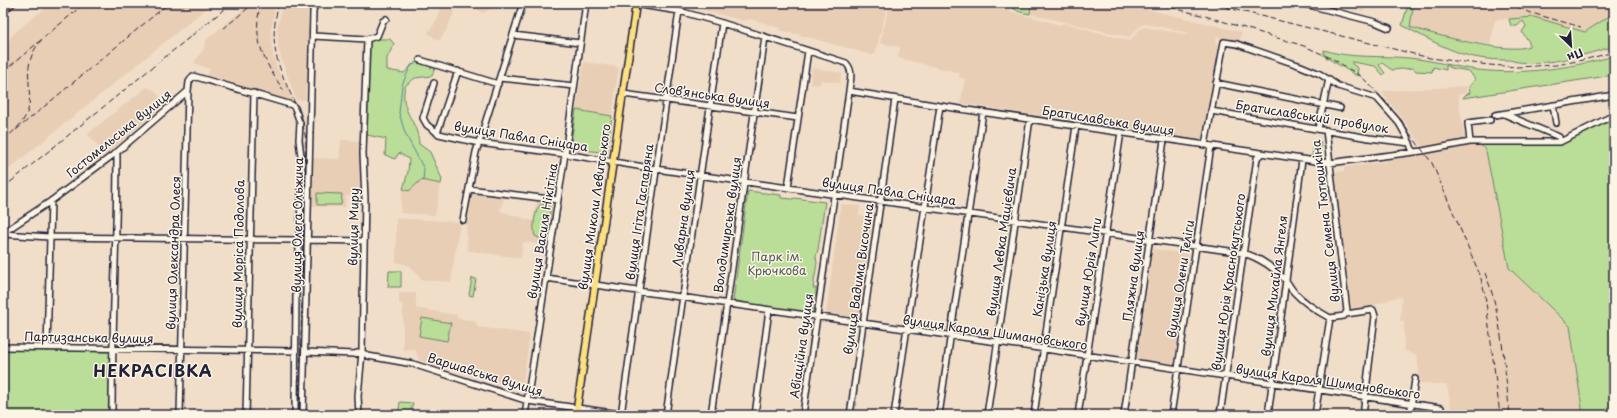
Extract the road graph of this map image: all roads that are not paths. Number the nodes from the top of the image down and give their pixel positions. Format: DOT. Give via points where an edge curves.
graph roads {
  1 [pos="11,3"];
  2 [pos="316,3"];
  3 [pos="523,3"];
  4 [pos="586,3"];
  5 [pos="628,3"];
  6 [pos="635,3"];
  7 [pos="1301,3"];
  8 [pos="4,10"];
  9 [pos="679,11"];
  10 [pos="386,19"];
  11 [pos="722,23"];
  12 [pos="1389,28"];
  13 [pos="514,35"];
  14 [pos="313,36"];
  15 [pos="765,37"];
  16 [pos="367,39"];
  17 [pos="580,43"];
  18 [pos="808,51"];
  19 [pos="420,60"];
  20 [pos="458,71"];
  21 [pos="500,78"];
  22 [pos="1329,79"];
  23 [pos="434,83"];
  24 [pos="1216,83"];
  25 [pos="498,84"];
  26 [pos="574,86"];
  27 [pos="188,91"];
  28 [pos="849,91"];
  29 [pos="254,93"];
  30 [pos="623,94"];
  31 [pos="1614,95"];
  32 [pos="666,99"];
  33 [pos="895,99"];
  34 [pos="1323,105"];
  35 [pos="1553,105"];
  36 [pos="292,106"];
  37 [pos="710,106"];
  38 [pos="940,106"];
  39 [pos="1340,108"];
  40 [pos="1211,111"];
  41 [pos="754,112"];
  42 [pos="983,112"];
  43 [pos="1503,114"];
  44 [pos="1495,115"];
  45 [pos="1614,115"];
  46 [pos="798,118"];
  47 [pos="1030,119"];
  48 [pos="1490,120"];
  49 [pos="1556,123"];
  50 [pos="1076,126"];
  51 [pos="1318,129"];
  52 [pos="1326,130"];
  53 [pos="1121,132"];
  54 [pos="437,133"];
  55 [pos="1164,140"];
  56 [pos="1410,142"];
  57 [pos="1470,142"];
  58 [pos="1560,142"];
  59 [pos="479,143"];
  60 [pos="1205,146"];
  61 [pos="1211,146"];
  62 [pos="117,152"];
  63 [pos="1413,152"];
  64 [pos="565,154"];
  65 [pos="1262,154"];
  66 [pos="1302,160"];
  67 [pos="613,162"];
  68 [pos="1329,163"];
  69 [pos="656,169"];
  70 [pos="700,175"];
  71 [pos="744,181"];
  72 [pos="788,187"];
  73 [pos="469,189"];
  74 [pos="835,194"];
  75 [pos="558,200"];
  76 [pos="51,201"];
  77 [pos="880,201"];
  78 [pos="925,207"];
  79 [pos="968,213"];
  80 [pos="463,220"];
  81 [pos="1016,221"];
  82 [pos="1062,227"];
  83 [pos="3,233"];
  84 [pos="1105,233"];
  85 [pos="49,237"];
  86 [pos="117,238"];
  87 [pos="184,240"];
  88 [pos="249,240"];
  89 [pos="298,240"];
  90 [pos="308,240"];
  91 [pos="1150,240"];
  92 [pos="364,241"];
  93 [pos="1196,246"];
  94 [pos="1243,253"];
  95 [pos="546,278"];
  96 [pos="1286,282"];
  97 [pos="596,285"];
  98 [pos="639,292"];
  99 [pos="683,298"];
  100 [pos="727,304"];
  101 [pos="769,310"];
  102 [pos="1346,314"];
  103 [pos="816,317"];
  104 [pos="1330,318"];
  105 [pos="863,324"];
  106 [pos="906,330"];
  107 [pos="950,336"];
  108 [pos="997,342"];
  109 [pos="3,347"];
  110 [pos="47,348"];
  111 [pos="112,348"];
  112 [pos="181,349"];
  113 [pos="247,350"];
  114 [pos="1043,350"];
  115 [pos="294,352"];
  116 [pos="305,352"];
  117 [pos="362,352"];
  118 [pos="1087,356"];
  119 [pos="1132,362"];
  120 [pos="1178,370"];
  121 [pos="1225,376"];
  122 [pos="1415,380"];
  123 [pos="1272,383"];
  124 [pos="1319,390"];
  125 [pos="1365,397"];
  126 [pos="528,401"];
  127 [pos="1412,404"];
  128 [pos="1441,408"];
  129 [pos="577,412"];
  130 [pos="112,415"];
  131 [pos="180,415"];
  132 [pos="246,415"];
  133 [pos="295,415"];
  134 [pos="303,415"];
  135 [pos="359,415"];
  136 [pos="525,415"];
  137 [pos="621,415"];
  138 [pos="627,415"];
  139 [pos="666,415"];
  140 [pos="711,415"];
  141 [pos="755,415"];
  142 [pos="802,415"];
  143 [pos="850,415"];
  144 [pos="894,415"];
  145 [pos="939,415"];
  146 [pos="987,415"];
  147 [pos="1034,415"];
  148 [pos="1078,415"];
  149 [pos="1124,415"];
  150 [pos="1171,415"];
  151 [pos="1220,415"];
  152 [pos="1268,415"];
  153 [pos="1315,415"];
  154 [pos="1363,415"];
  155 [pos="1410,415"];
  1 -- 8 [label="main road"];
  2 -- 14 [label="street, вулиця Олега Ольжича" via="313,11"];
  3 -- 13 [label="street"];
  4 -- 17 [label="street, вулиця Василя Нікітіна"];
  5 -- 6 [label="street"];
  6 -- 9 [label="street"];
  6 -- 30 [label="main road, вулиця Миколи Левитського"];
  7 -- 12 [label="street"];
  9 -- 11 [label="street"];
  9 -- 32 [label="street, вулиця Ігіта Гаспаряна"];
  10 -- 16 [label="street" via="377,36"];
  11 -- 15 [label="street"];
  11 -- 37 [label="street, Ливарна вулиця"];
  13 -- 17 [label="street"];
  13 -- 21 [label="street"];
  14 -- 16 [label="street"];
  14 -- 90 [label="street, вулиця Олега Ольжича"];
  15 -- 18 [label="street"];
  15 -- 41 [label="street, Володимирська вулиця"];
  16 -- 92 [label="street, вулиця Миру" via="363,153"];
  17 -- 26 [label="street, вулиця Василя Нікітіна"];
  18 -- 28 [label="street" via="848,65 851,73"];
  18 -- 46 [label="street"];
  19 -- 20 [label="street"];
  20 -- 25 [label="street"];
  20 -- 54 [label="street"];
  21 -- 25 [label="street"];
  21 -- 26 [label="street"];
  22 -- 24 [label="street" via="1301,66 1224,42"];
  22 -- 34 [label="street, вулиця Семена Тютюшкіна"];
  22 -- 56 [label="street" via="1338,86 1377,98 1399,123"];
  23 -- 54 [label="street, вулиця Павла Сніцара" via="423,118"];
  24 -- 34 [label="street"];
  24 -- 40 [label="street"];
  25 -- 59 [label="street"];
  26 -- 64 [label="street, вулиця Василя Нікітіна"];
  27 -- 29 [label="street, Гостомельська вулиця" via="193,76"];
  27 -- 62 [label="street, Гостомельська вулиця"];
  27 -- 87 [label="street, вулиця Олександра Олеся"];
  28 -- 33 [label="street, Братиславська вулиця"];
  28 -- 74 [label="street, Авіаційна вулиця"];
  29 -- 36 [label="street, Гостомельська вулиця"];
  29 -- 88 [label="street, вулиця Моріса Подолова"];
  30 -- 32 [label="street, Словʼянська вулиця"];
  30 -- 67 [label="main road, вулиця Миколи Левитського"];
  31 -- 35 [label="street"];
  32 -- 37 [label="street, Словʼянська вулиця"];
  32 -- 69 [label="street, вулиця Ігіта Гаспаряна"];
  33 -- 38 [label="street, Братиславська вулиця"];
  33 -- 77 [label="street, вулиця Вадима Височина"];
  34 -- 39 [label="street"];
  34 -- 51 [label="street, вулиця Семена Тютюшкіна"];
  35 -- 43 [label="street"];
  35 -- 49 [label="street"];
  36 -- 89 [label="street, вулиця Олега Ольжича" via="300,122 302,164"];
  37 -- 41 [label="street, Словʼянська вулиця"];
  37 -- 70 [label="street, Ливарна вулиця"];
  38 -- 42 [label="street, Братиславська вулиця"];
  38 -- 78 [label="street"];
  40 -- 51 [label="street, Братиславський провулок"];
  40 -- 60 [label="street"];
  41 -- 46 [label="street, Словʼянська вулиця"];
  41 -- 71 [label="street, Володимирська вулиця"];
  42 -- 47 [label="street, Братиславська вулиця"];
  42 -- 79 [label="street"];
  43 -- 44 [label="street"];
  43 -- 58 [label="street" via="1559,137"];
  45 -- 58 [label="street, Братиславська вулиця"];
  46 -- 72 [label="street"];
  47 -- 50 [label="street, Братиславська вулиця"];
  47 -- 81 [label="street, вулиця Левка Мацієвича"];
  48 -- 57 [label="street" via="1468,123"];
  50 -- 53 [label="street, Братиславська вулиця"];
  50 -- 82 [label="street, Канізька вулиця"];
  51 -- 52 [label="street, Братиславський провулок"];
  52 -- 56 [label="street, Братиславський провулок"];
  52 -- 68 [label="street, вулиця Семена Тютюшкіна"];
  53 -- 55 [label="street, Братиславська вулиця"];
  53 -- 84 [label="street, вулиця Юрія Липи"];
  54 -- 59 [label="street, вулиця Павла Сніцара"];
  55 -- 60 [label="street, Братиславська вулиця"];
  55 -- 91 [label="street, Пляжна вулиця"];
  56 -- 63 [label="street"];
  57 -- 58 [label="street, Братиславська вулиця"];
  57 -- 63 [label="street, Братиславська вулиця"];
  59 -- 64 [label="street, вулиця Павла Сніцара"];
  59 -- 73 [label="street"];
  60 -- 61 [label="street, Братиславська вулиця"];
  61 -- 65 [label="street, Братиславська вулиця"];
  61 -- 93 [label="street, вулиця Олени Теліги"];
  62 -- 76 [label="street, Гостомельська вулиця"];
  62 -- 86 [label="street"];
  63 -- 68 [label="street, Братиславська вулиця"];
  64 -- 67 [label="street, вулиця Павла Сніцара"];
  64 -- 75 [label="street, вулиця Василя Нікітіна"];
  65 -- 66 [label="street, Братиславська вулиця"];
  65 -- 94 [label="street, вулиця Юрія Краснокутського" via="1257,158"];
  66 -- 68 [label="street, Братиславська вулиця"];
  66 -- 96 [label="street, вулиця Михайла Янгеля"];
  67 -- 69 [label="street, вулиця Павла Сніцара"];
  67 -- 97 [label="main road, вулиця Миколи Левитського"];
  68 -- 102 [label="street, вулиця Семена Тютюшкіна"];
  69 -- 70 [label="street, вулиця Павла Сніцара"];
  69 -- 98 [label="street, вулиця Ігіта Гаспаряна"];
  70 -- 71 [label="street, вулиця Павла Сніцара"];
  70 -- 99 [label="street, Ливарна вулиця"];
  71 -- 72 [label="street, вулиця Павла Сніцара"];
  71 -- 100 [label="street, Володимирська вулиця"];
  72 -- 74 [label="street, вулиця Павла Сніцара"];
  73 -- 75 [label="street"];
  73 -- 80 [label="street"];
  74 -- 77 [label="street, вулиця Павла Сніцара"];
  74 -- 103 [label="street, Авіаційна вулиця"];
  75 -- 95 [label="street, вулиця Василя Нікітіна"];
  76 -- 83 [label="street, Гостомельська вулиця"];
  76 -- 85 [label="street"];
  77 -- 78 [label="street, вулиця Павла Сніцара"];
  77 -- 105 [label="street, вулиця Вадима Височина"];
  78 -- 79 [label="street, вулиця Павла Сніцара"];
  78 -- 106 [label="street"];
  79 -- 81 [label="street, вулиця Павла Сніцара"];
  79 -- 107 [label="street"];
  81 -- 82 [label="street, вулиця Павла Сніцара"];
  81 -- 108 [label="street, вулиця Левка Мацієвича"];
  82 -- 84 [label="street, вулиця Павла Сніцара"];
  82 -- 114 [label="street, Канізька вулиця"];
  83 -- 85 [label="street"];
  84 -- 91 [label="street, вулиця Павла Сніцара"];
  84 -- 118 [label="street, вулиця Юрія Липи"];
  85 -- 86 [label="street"];
  85 -- 110 [label="street"];
  86 -- 87 [label="street"];
  86 -- 111 [label="street"];
  87 -- 88 [label="street"];
  87 -- 112 [label="street, вулиця Олександра Олеся"];
  88 -- 89 [label="street"];
  88 -- 113 [label="street, вулиця Моріса Подолова"];
  89 -- 115 [label="street, вулиця Олега Ольжича" via="299,278"];
  90 -- 92 [label="street"];
  90 -- 116 [label="street, вулиця Олега Ольжича"];
  91 -- 93 [label="street, вулиця Павла Сніцара"];
  91 -- 119 [label="street, Пляжна вулиця"];
  92 -- 117 [label="street, вулиця Миру"];
  93 -- 94 [label="street, вулиця Павла Сніцара"];
  93 -- 120 [label="street, вулиця Олени Теліги"];
  94 -- 96 [label="street, вулиця Павла Сніцара" via="1268,266"];
  94 -- 121 [label="street, вулиця Юрія Краснокутського"];
  95 -- 97 [label="street, вулиця Кароля Шимановського"];
  95 -- 126 [label="street, вулиця Василя Нікітіна"];
  96 -- 104 [label="street, вулиця Павла Сніцара" via="1310,306"];
  96 -- 123 [label="street, вулиця Михайла Янгеля"];
  97 -- 98 [label="street, вулиця Кароля Шимановського"];
  97 -- 129 [label="main road, вулиця Миколи Левитського"];
  98 -- 99 [label="street, вулиця Кароля Шимановського"];
  98 -- 137 [label="street, вулиця Ігіта Гаспаряна"];
  99 -- 100 [label="street, вулиця Кароля Шимановського"];
  99 -- 139 [label="street, Ливарна вулиця"];
  100 -- 101 [label="street, вулиця Кароля Шимановського"];
  100 -- 140 [label="street, Володимирська вулиця"];
  101 -- 103 [label="street, вулиця Кароля Шимановського"];
  101 -- 141 [label="street"];
  102 -- 104 [label="street, вулиця Семена Тютюшкіна"];
  102 -- 125 [label="street" via="1373,310 1375,316"];
  103 -- 105 [label="street, вулиця Кароля Шимановського"];
  103 -- 142 [label="street, Авіаційна вулиця"];
  104 -- 124 [label="street, вулиця Семена Тютюшкіна"];
  105 -- 106 [label="street, вулиця Кароля Шимановського"];
  105 -- 143 [label="street, вулиця Вадима Височина"];
  106 -- 107 [label="street, вулиця Кароля Шимановського"];
  106 -- 144 [label="street"];
  107 -- 108 [label="street, вулиця Кароля Шимановського"];
  107 -- 145 [label="street"];
  108 -- 114 [label="street, вулиця Кароля Шимановського"];
  108 -- 146 [label="street, вулиця Левка Мацієвича"];
  109 -- 110 [label="street, Партизанська вулиця"];
  110 -- 111 [label="street, Партизанська вулиця"];
  111 -- 112 [label="street, Партизанська вулиця"];
  111 -- 130 [label="street"];
  112 -- 113 [label="street, Партизанська вулиця"];
  112 -- 131 [label="street, вулиця Олександра Олеся"];
  113 -- 115 [label="street, Партизанська вулиця"];
  113 -- 132 [label="street, вулиця Моріса Подолова"];
  114 -- 118 [label="street, вулиця Кароля Шимановського"];
  114 -- 147 [label="street, Канізька вулиця"];
  115 -- 133 [label="street, вулиця Олега Ольжича"];
  116 -- 117 [label="street"];
  116 -- 134 [label="street, вулиця Олега Ольжича"];
  117 -- 126 [label="street, Варшавська вулиця" via="368,356 413,364"];
  117 -- 135 [label="street, вулиця Миру"];
  118 -- 119 [label="street, вулиця Кароля Шимановського"];
  118 -- 148 [label="street, вулиця Юрія Липи"];
  119 -- 120 [label="street, вулиця Кароля Шимановського"];
  119 -- 149 [label="street, Пляжна вулиця"];
  120 -- 121 [label="street, вулиця Кароля Шимановського"];
  120 -- 150 [label="street, вулиця Олени Теліги"];
  121 -- 123 [label="street, вулиця Кароля Шимановського"];
  121 -- 151 [label="street, вулиця Юрія Краснокутського"];
  122 -- 127 [label="street"];
  123 -- 124 [label="street, вулиця Кароля Шимановського"];
  123 -- 152 [label="street, вулиця Михайла Янгеля"];
  124 -- 125 [label="street, вулиця Кароля Шимановського"];
  124 -- 153 [label="street, вулиця Семена Тютюшкіна"];
  125 -- 127 [label="street, вулиця Кароля Шимановського"];
  125 -- 154 [label="street"];
  126 -- 129 [label="street, Варшавська вулиця"];
  126 -- 136 [label="street, вулиця Василя Нікітіна"];
  127 -- 128 [label="street, вулиця Кароля Шимановського"];
  127 -- 155 [label="street"];
  129 -- 137 [label="street, Варшавська вулиця"];
  137 -- 138 [label="street, Варшавська вулиця"];
}
